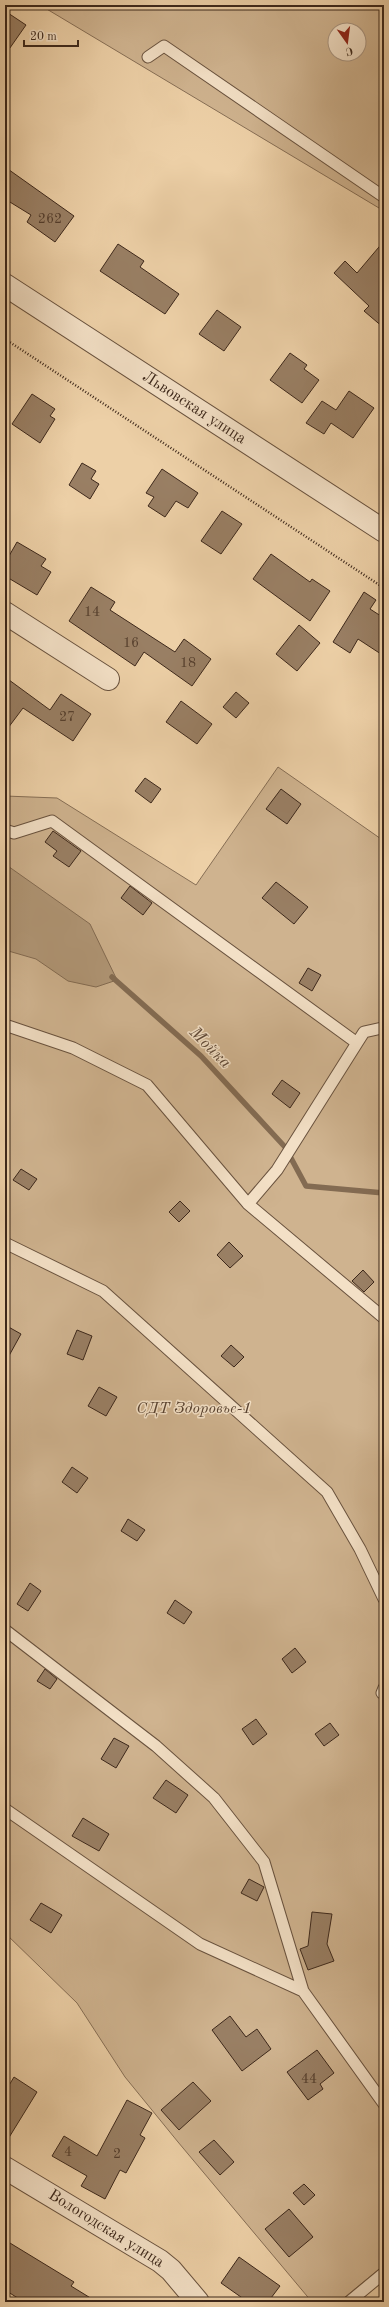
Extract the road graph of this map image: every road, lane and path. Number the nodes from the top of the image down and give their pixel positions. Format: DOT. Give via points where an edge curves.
graph roads {
  1 [pos="148,57"];
  2 [pos="384,197"];
  3 [pos="5,285"];
  4 [pos="5,339"];
  5 [pos="384,531"];
  6 [pos="384,588"];
  7 [pos="5,613"];
  8 [pos="108,679"];
  9 [pos="5,830"];
  10 [pos="5,1025"];
  11 [pos="384,1030"];
  12 [pos="357,1043"];
  13 [pos="248,1204"];
  14 [pos="5,1243"];
  15 [pos="384,1318"];
  16 [pos="384,1599"];
  17 [pos="5,1630"];
  18 [pos="5,1809"];
  19 [pos="303,1991"];
  20 [pos="384,2104"];
  21 [pos="5,2168"];
  22 [pos="384,2273"];
  23 [pos="198,2302"];
  24 [pos="349,2302"];
  1 -- 2 [label="lane" via="164,46"];
  3 -- 5 [label="street, Львовская улица"];
  4 -- 6 [label="path"];
  7 -- 8 [label="street"];
  9 -- 12 [label="lane" via="14,833 52,821"];
  10 -- 13 [label="lane" via="73,1048 147,1085"];
  11 -- 12 [label="lane" via="382,1028 364,1032"];
  12 -- 13 [label="lane" via="277,1170"];
  13 -- 15 [label="lane"];
  14 -- 16 [label="lane" via="102,1291 327,1492 360,1549"];
  17 -- 19 [label="lane" via="156,1746 214,1798 264,1862"];
  18 -- 19 [label="lane" via="200,1944"];
  19 -- 20 [label="lane"];
  21 -- 23 [label="street, Вологодская улица" via="160,2261"];
  22 -- 24 [label="lane"];
}
